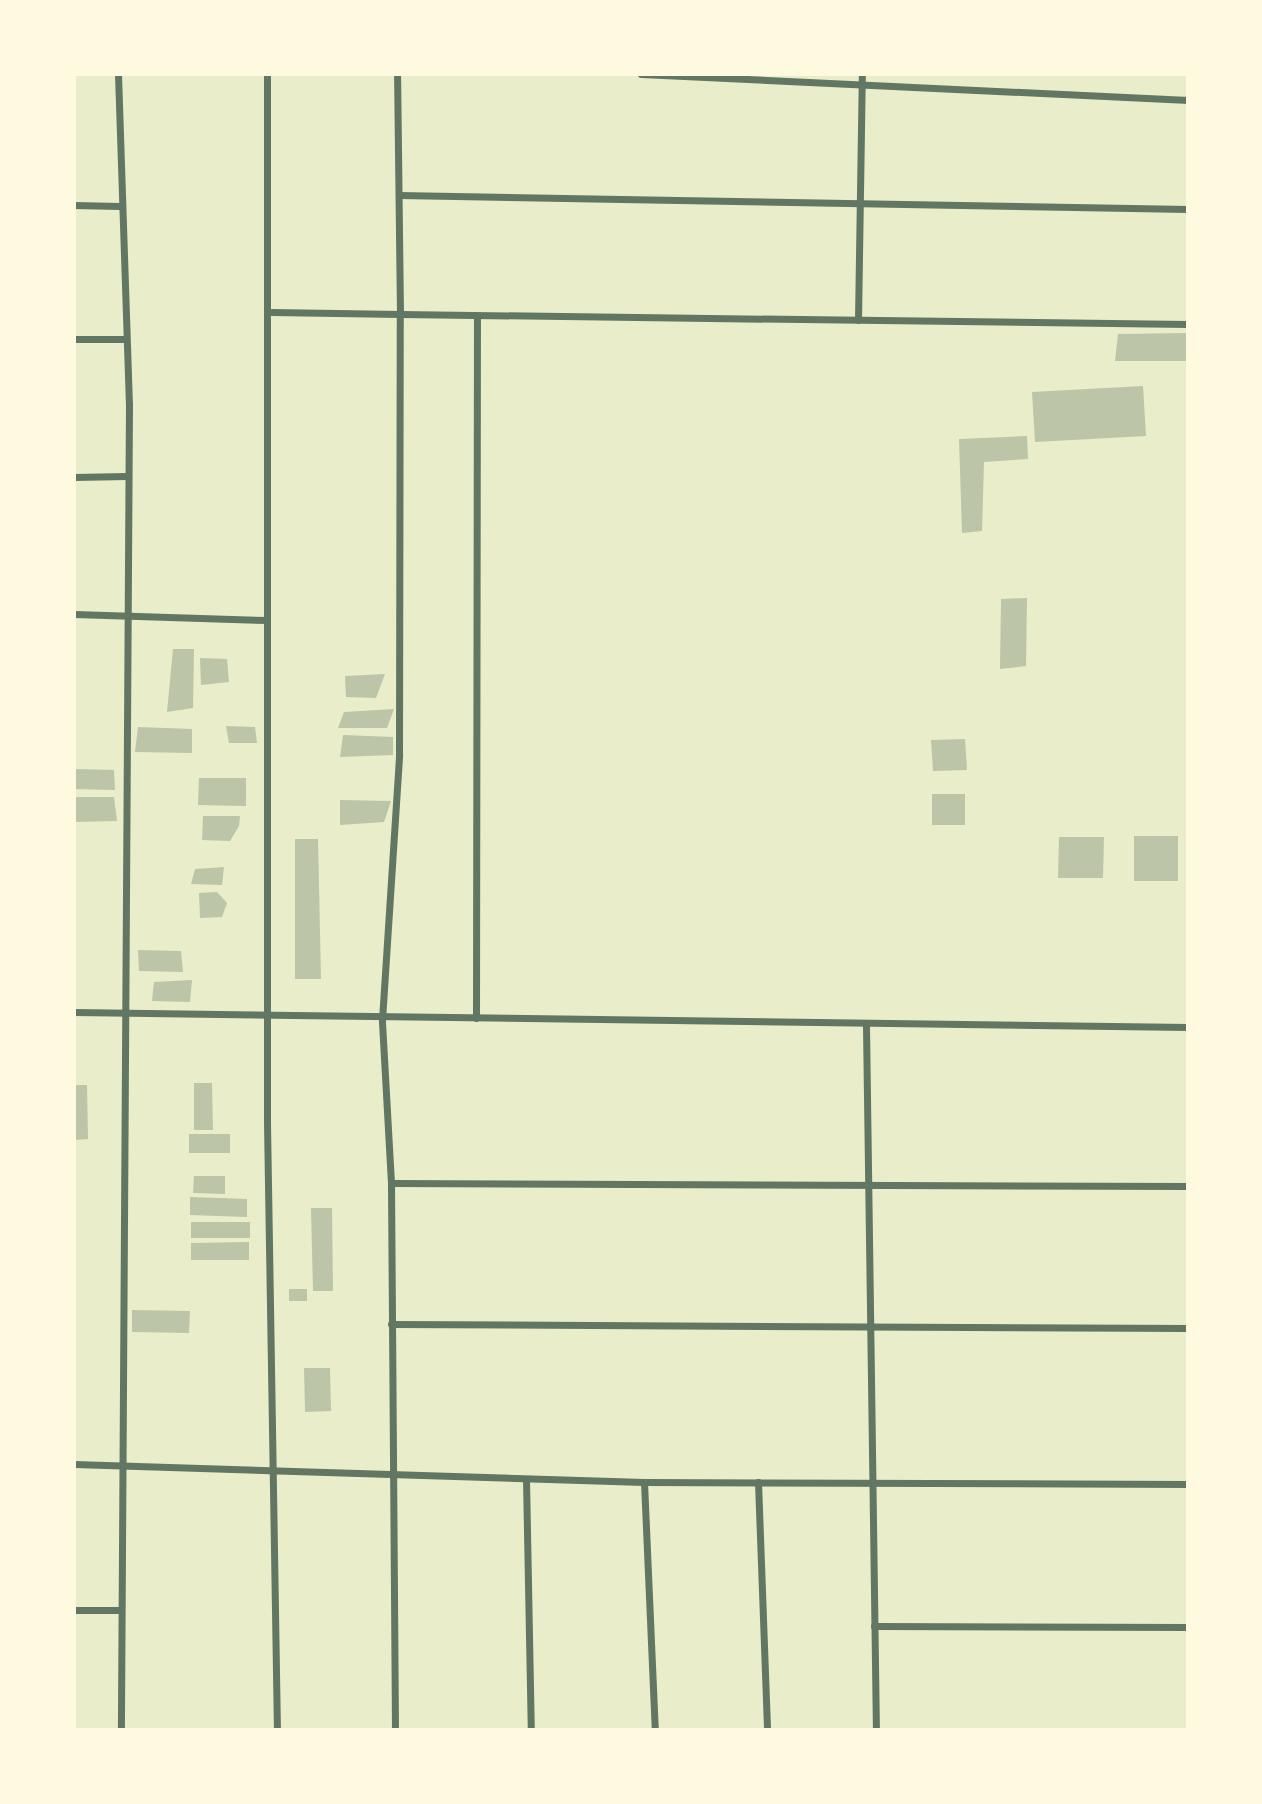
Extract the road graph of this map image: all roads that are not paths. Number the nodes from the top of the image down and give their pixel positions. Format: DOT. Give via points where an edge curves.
graph roads {
  1 [pos="118,74"];
  2 [pos="267,74"];
  3 [pos="397,74"];
  4 [pos="641,74"];
  5 [pos="862,78"];
  6 [pos="1188,100"];
  7 [pos="399,195"];
  8 [pos="74,205"];
  9 [pos="119,206"];
  10 [pos="858,208"];
  11 [pos="1188,209"];
  12 [pos="272,312"];
  13 [pos="400,314"];
  14 [pos="477,317"];
  15 [pos="858,320"];
  16 [pos="1188,324"];
  17 [pos="74,339"];
  18 [pos="125,339"];
  19 [pos="127,476"];
  20 [pos="74,477"];
  21 [pos="124,613"];
  22 [pos="74,614"];
  23 [pos="267,620"];
  24 [pos="74,1012"];
  25 [pos="122,1012"];
  26 [pos="269,1013"];
  27 [pos="476,1018"];
  28 [pos="382,1020"];
  29 [pos="866,1026"];
  30 [pos="1188,1027"];
  31 [pos="391,1183"];
  32 [pos="870,1183"];
  33 [pos="1188,1186"];
  34 [pos="391,1324"];
  35 [pos="867,1326"];
  36 [pos="1188,1328"];
  37 [pos="74,1464"];
  38 [pos="119,1465"];
  39 [pos="269,1469"];
  40 [pos="389,1473"];
  41 [pos="526,1479"];
  42 [pos="644,1482"];
  43 [pos="758,1482"];
  44 [pos="869,1482"];
  45 [pos="1188,1484"];
  46 [pos="74,1610"];
  47 [pos="119,1610"];
  48 [pos="874,1626"];
  49 [pos="1188,1627"];
  50 [pos="121,1730"];
  51 [pos="277,1730"];
  52 [pos="395,1730"];
  53 [pos="531,1730"];
  54 [pos="655,1730"];
  55 [pos="767,1730"];
  56 [pos="876,1730"];
  1 -- 9 [label="street"];
  2 -- 12 [label="street"];
  3 -- 7 [label="street"];
  4 -- 5 [label="street"];
  5 -- 6 [label="street"];
  5 -- 10 [label="street"];
  7 -- 10 [label="street"];
  7 -- 13 [label="street"];
  8 -- 9 [label="street"];
  9 -- 18 [label="street"];
  10 -- 11 [label="street"];
  10 -- 15 [label="street"];
  12 -- 13 [label="street"];
  12 -- 23 [label="street"];
  13 -- 14 [label="street"];
  13 -- 28 [label="street" via="399,755"];
  14 -- 15 [label="street"];
  14 -- 27 [label="street"];
  15 -- 16 [label="street"];
  17 -- 18 [label="street"];
  18 -- 19 [label="street"];
  19 -- 20 [label="street"];
  19 -- 21 [label="street"];
  21 -- 22 [label="street"];
  21 -- 23 [label="street"];
  21 -- 25 [label="street"];
  23 -- 26 [label="street"];
  24 -- 25 [label="street"];
  25 -- 26 [label="street"];
  25 -- 38 [label="street"];
  26 -- 28 [label="street"];
  26 -- 39 [label="street"];
  27 -- 28 [label="street"];
  27 -- 29 [label="street"];
  28 -- 31 [label="street"];
  29 -- 30 [label="street"];
  29 -- 32 [label="street"];
  31 -- 32 [label="street"];
  31 -- 34 [label="street"];
  32 -- 33 [label="street"];
  32 -- 35 [label="street"];
  34 -- 35 [label="street"];
  34 -- 40 [label="street"];
  35 -- 36 [label="street"];
  35 -- 44 [label="street"];
  37 -- 38 [label="street"];
  38 -- 39 [label="street"];
  38 -- 47 [label="street"];
  39 -- 40 [label="street"];
  39 -- 51 [label="street"];
  40 -- 41 [label="street"];
  40 -- 52 [label="street"];
  41 -- 42 [label="street"];
  41 -- 53 [label="street"];
  42 -- 43 [label="street"];
  42 -- 54 [label="street"];
  43 -- 44 [label="street"];
  43 -- 55 [label="street"];
  44 -- 45 [label="street"];
  44 -- 48 [label="street"];
  46 -- 47 [label="street"];
  47 -- 50 [label="street"];
  48 -- 49 [label="street"];
  48 -- 56 [label="street"];
}
